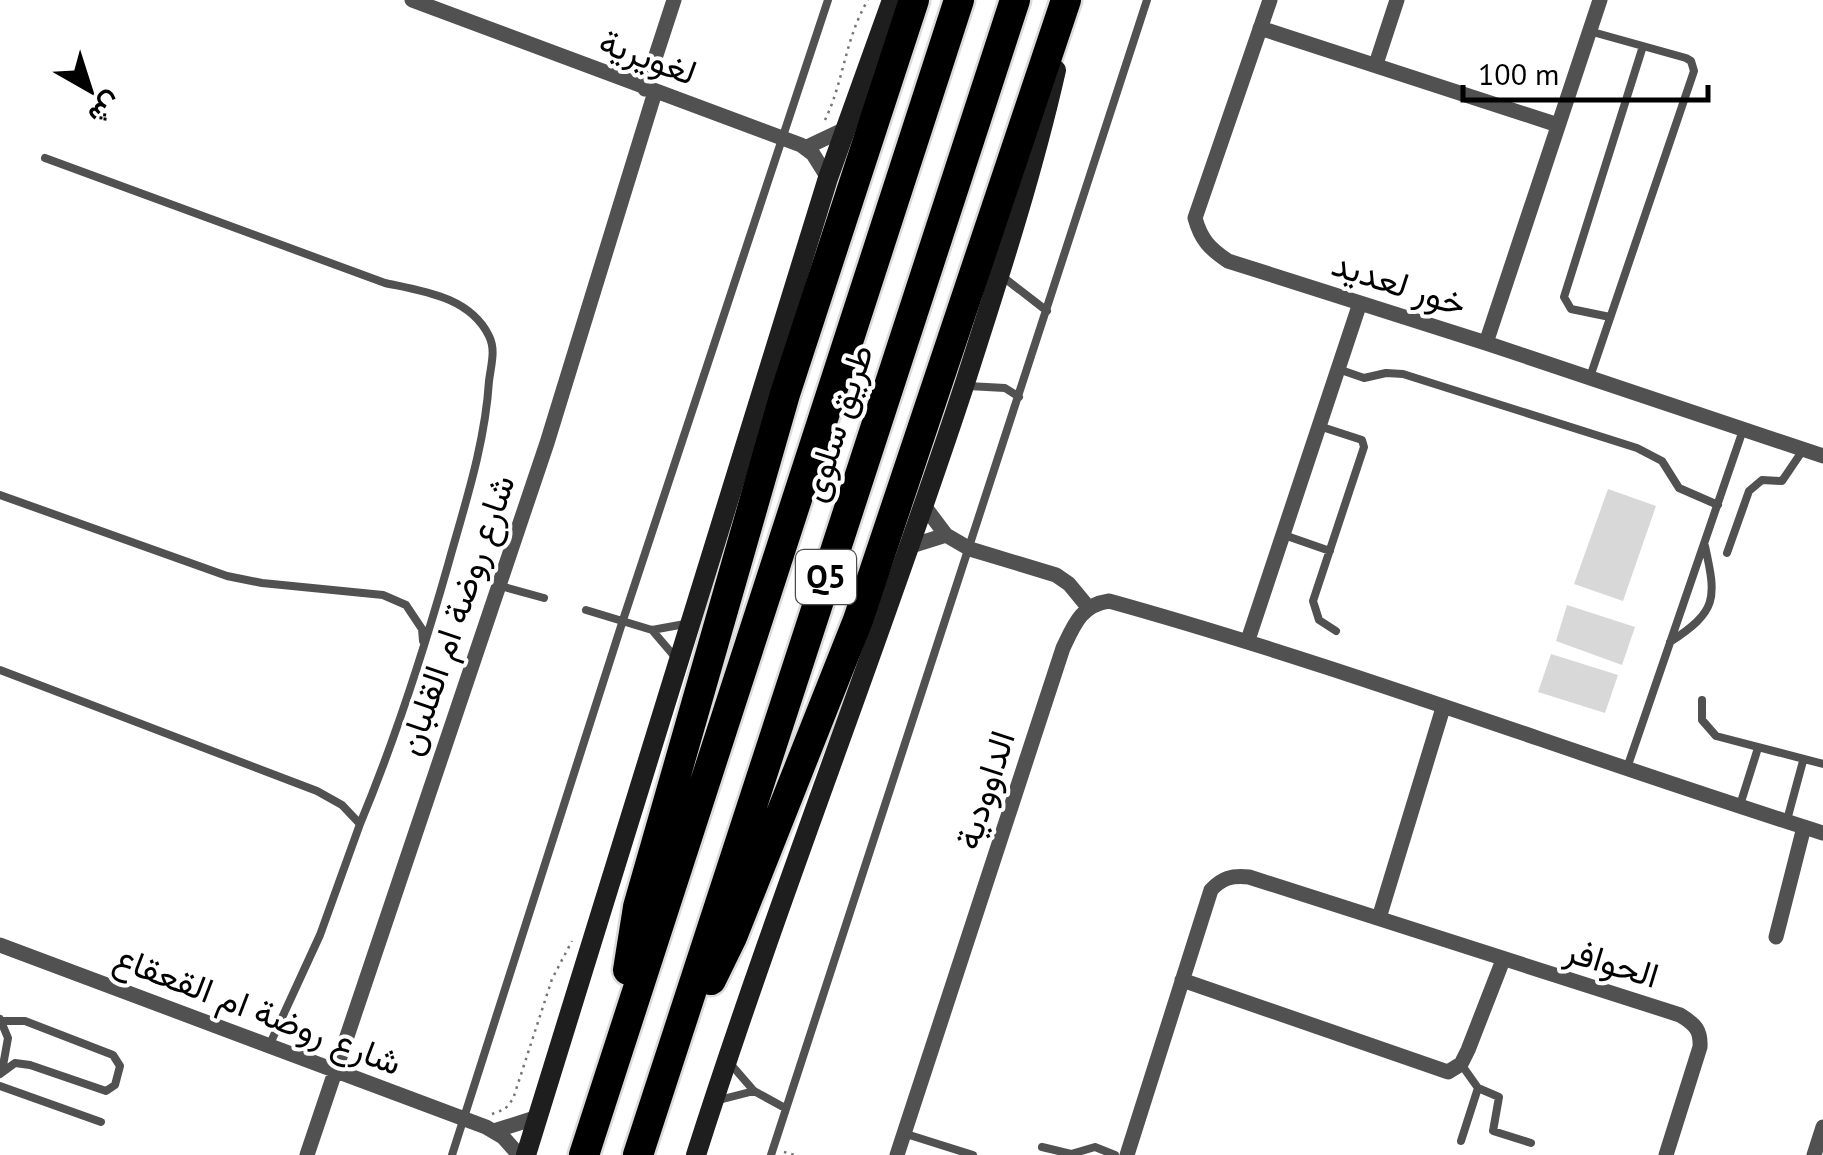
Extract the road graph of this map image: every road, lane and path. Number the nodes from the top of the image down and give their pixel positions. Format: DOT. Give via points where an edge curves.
graph roads {
  1 [pos="412,0"];
  2 [pos="674,0"];
  3 [pos="828,0"];
  4 [pos="868,0"];
  5 [pos="892,0"];
  6 [pos="914,0"];
  7 [pos="959,0"];
  8 [pos="1015,0"];
  9 [pos="1069,0"];
  10 [pos="1147,0"];
  11 [pos="1270,0"];
  12 [pos="1397,0"];
  13 [pos="1600,0"];
  14 [pos="436,4"];
  15 [pos="1260,28"];
  16 [pos="1590,30"];
  17 [pos="1644,46"];
  18 [pos="1376,64"];
  19 [pos="650,90"];
  20 [pos="1558,125"];
  21 [pos="845,129"];
  22 [pos="782,137"];
  23 [pos="804,146"];
  24 [pos="46,158"];
  25 [pos="828,178"];
  26 [pos="1000,274"];
  27 [pos="1360,303"];
  28 [pos="1046,311"];
  29 [pos="1610,317"];
  30 [pos="1486,343"];
  31 [pos="1338,369"];
  32 [pos="1590,378"];
  33 [pos="964,385"];
  34 [pos="1018,397"];
  35 [pos="1319,426"];
  36 [pos="1743,430"];
  37 [pos="1803,450"];
  38 [pos="1823,456"];
  39 [pos="0,494"];
  40 [pos="1718,504"];
  41 [pos="924,507"];
  42 [pos="946,535"];
  43 [pos="1284,535"];
  44 [pos="1704,544"];
  45 [pos="911,546"];
  46 [pos="970,549"];
  47 [pos="1330,550"];
  48 [pos="1727,553"];
  49 [pos="498,584"];
  50 [pos="544,598"];
  51 [pos="1088,607"];
  52 [pos="586,610"];
  53 [pos="623,620"];
  54 [pos="694,620"];
  55 [pos="652,630"];
  56 [pos="1336,630"];
  57 [pos="1248,640"];
  58 [pos="1670,642"];
  59 [pos="423,651"];
  60 [pos="680,666"];
  61 [pos="0,670"];
  62 [pos="1702,700"];
  63 [pos="1443,708"];
  64 [pos="1758,748"];
  65 [pos="1804,761"];
  66 [pos="1823,764"];
  67 [pos="1627,768"];
  68 [pos="1740,806"];
  69 [pos="1787,820"];
  70 [pos="360,824"];
  71 [pos="1804,827"];
  72 [pos="1823,833"];
  73 [pos="1379,918"];
  74 [pos="1776,937"];
  75 [pos="573,939"];
  76 [pos="0,945"];
  77 [pos="1503,960"];
  78 [pos="1182,980"];
  79 [pos="1,1020"];
  80 [pos="269,1046"];
  81 [pos="727,1059"];
  82 [pos="614,1060"];
  83 [pos="1462,1064"];
  84 [pos="1,1072"];
  85 [pos="334,1072"];
  86 [pos="661,1082"];
  87 [pos="0,1086"];
  88 [pos="1478,1088"];
  89 [pos="754,1091"];
  90 [pos="713,1102"];
  91 [pos="785,1108"];
  92 [pos="538,1117"];
  93 [pos="463,1118"];
  94 [pos="100,1122"];
  95 [pos="1823,1126"];
  96 [pos="490,1129"];
  97 [pos="904,1134"];
  98 [pos="1461,1141"];
  99 [pos="1531,1143"];
  100 [pos="1042,1146"];
  101 [pos="306,1155"];
  102 [pos="452,1155"];
  103 [pos="522,1155"];
  104 [pos="584,1155"];
  105 [pos="638,1155"];
  106 [pos="696,1155"];
  107 [pos="771,1155"];
  108 [pos="896,1155"];
  109 [pos="974,1155"];
  110 [pos="1115,1155"];
  111 [pos="1127,1155"];
  112 [pos="1666,1155"];
  113 [pos="1814,1155"];
  1 -- 14 [label="street, لغويرية"];
  2 -- 19 [label="street, شارع روضة ام القلبان"];
  3 -- 22 [label="lane"];
  4 -- 23 [label="path" via="854,24 834,103 823,124 806,132"];
  5 -- 21 [label="main road"];
  6 -- 82 [label="highway" via="786,394 638,907"];
  7 -- 82 [label="highway, طريق سلوى / Q5"];
  8 -- 86 [label="highway, طريق سلوى / Q5"];
  9 -- 26 [label="main road" via="1045,117"];
  9 -- 86 [label="highway" via="858,620 732,937"];
  10 -- 28 [label="lane"];
  11 -- 15 [label="street, خور لعديد"];
  12 -- 18 [label="street"];
  13 -- 16 [label="street"];
  14 -- 19 [label="street, لغويرية"];
  15 -- 18 [label="street"];
  15 -- 27 [label="street, خور لعديد" via="1195,218 1200,236 1228,261"];
  16 -- 17 [label="lane"];
  16 -- 20 [label="street"];
  17 -- 29 [label="lane" via="1564,297 1571,308"];
  17 -- 29 [label="lane" via="1686,58 1694,71"];
  18 -- 20 [label="street"];
  19 -- 22 [label="street, لغويرية"];
  19 -- 49 [label="street, شارع روضة ام القلبان" via="547,443"];
  20 -- 30 [label="street"];
  21 -- 23 [label="street"];
  21 -- 25 [label="main road"];
  22 -- 23 [label="street, لغويرية"];
  22 -- 53 [label="lane"];
  23 -- 25 [label="street"];
  24 -- 59 [label="lane" via="385,283 434,293 476,317 494,348 488,410"];
  25 -- 54 [label="main road"];
  26 -- 28 [label="lane"];
  26 -- 33 [label="main road"];
  27 -- 30 [label="street, خور لعديد"];
  27 -- 31 [label="street"];
  28 -- 34 [label="lane"];
  29 -- 32 [label="lane"];
  30 -- 32 [label="street, خور لعديد"];
  31 -- 35 [label="street"];
  31 -- 40 [label="lane" via="1364,378 1404,374 1636,448 1662,461 1679,488"];
  32 -- 36 [label="street, خور لعديد"];
  33 -- 34 [label="lane" via="1005,388"];
  33 -- 41 [label="main road"];
  34 -- 46 [label="lane"];
  35 -- 43 [label="street"];
  35 -- 47 [label="lane" via="1350,434 1364,448"];
  36 -- 37 [label="street, خور لعديد"];
  36 -- 40 [label="lane"];
  37 -- 38 [label="street, خور لعديد"];
  37 -- 48 [label="lane" via="1782,481 1762,480 1749,490"];
  39 -- 59 [label="lane" via="227,576 383,595 414,616"];
  40 -- 44 [label="lane"];
  41 -- 42 [label="street"];
  41 -- 45 [label="main road"];
  42 -- 45 [label="street"];
  42 -- 46 [label="street"];
  43 -- 47 [label="lane"];
  43 -- 57 [label="street"];
  44 -- 58 [label="lane"];
  44 -- 58 [label="lane" via="1713,592 1703,618"];
  45 -- 81 [label="main road"];
  46 -- 51 [label="street" via="1056,575"];
  46 -- 91 [label="lane"];
  47 -- 56 [label="lane" via="1313,601 1319,620"];
  49 -- 50 [label="lane"];
  49 -- 85 [label="street, شارع روضة ام القلبان"];
  51 -- 57 [label="street" via="1109,601"];
  51 -- 97 [label="street, الداوودية" via="1063,648"];
  52 -- 53 [label="lane"];
  53 -- 55 [label="lane"];
  53 -- 93 [label="lane"];
  54 -- 55 [label="lane"];
  54 -- 60 [label="main road"];
  55 -- 60 [label="lane"];
  57 -- 63 [label="street"];
  58 -- 67 [label="lane"];
  59 -- 70 [label="lane"];
  60 -- 92 [label="main road"];
  61 -- 70 [label="lane" via="318,791"];
  62 -- 64 [label="lane" via="1702,720 1716,736"];
  63 -- 67 [label="street"];
  63 -- 73 [label="street"];
  64 -- 65 [label="lane"];
  64 -- 68 [label="lane"];
  65 -- 66 [label="lane"];
  65 -- 69 [label="lane"];
  67 -- 68 [label="street"];
  68 -- 69 [label="street"];
  69 -- 71 [label="street"];
  70 -- 80 [label="lane" via="320,935"];
  71 -- 72 [label="street"];
  71 -- 74 [label="street"];
  73 -- 77 [label="street, الحوافر"];
  73 -- 78 [label="street, الحوافر" via="1234,876 1211,890"];
  75 -- 96 [label="path" via="552,980 513,1099 493,1112"];
  76 -- 80 [label="street, شارع روضة ام القعقاع"];
  77 -- 83 [label="street"];
  77 -- 112 [label="street, الحوافر" via="1693,1022 1700,1048"];
  78 -- 83 [label="street" via="1434,1069 1448,1072"];
  78 -- 111 [label="street, الحوافر"];
  79 -- 84 [label="lane" via="8,1038"];
  79 -- 84 [label="lane" via="24,1020 113,1056 120,1066 106,1092 30,1065 15,1063"];
  80 -- 85 [label="street, شارع روضة ام القعقاع"];
  81 -- 89 [label="lane"];
  81 -- 90 [label="main road"];
  82 -- 104 [label="highway, طريق سلوى / Q5"];
  83 -- 88 [label="lane"];
  85 -- 93 [label="street, شارع روضة ام القعقاع"];
  85 -- 101 [label="street, شارع روضة ام القلبان"];
  86 -- 105 [label="highway, طريق سلوى / Q5"];
  87 -- 94 [label="lane"];
  88 -- 98 [label="lane"];
  88 -- 99 [label="lane" via="1499,1097 1493,1131"];
  89 -- 90 [label="lane"];
  89 -- 91 [label="lane"];
  90 -- 106 [label="main road"];
  91 -- 107 [label="lane"];
  92 -- 96 [label="street"];
  92 -- 103 [label="main road"];
  93 -- 96 [label="street, شارع روضة ام القعقاع"];
  93 -- 102 [label="lane"];
  95 -- 113 [label="street"];
  96 -- 103 [label="street, شارع روضة ام القعقاع"];
  97 -- 108 [label="street, الداوودية"];
  97 -- 109 [label="lane"];
  100 -- 110 [label="lane" via="1072,1154 1095,1147"];
}
